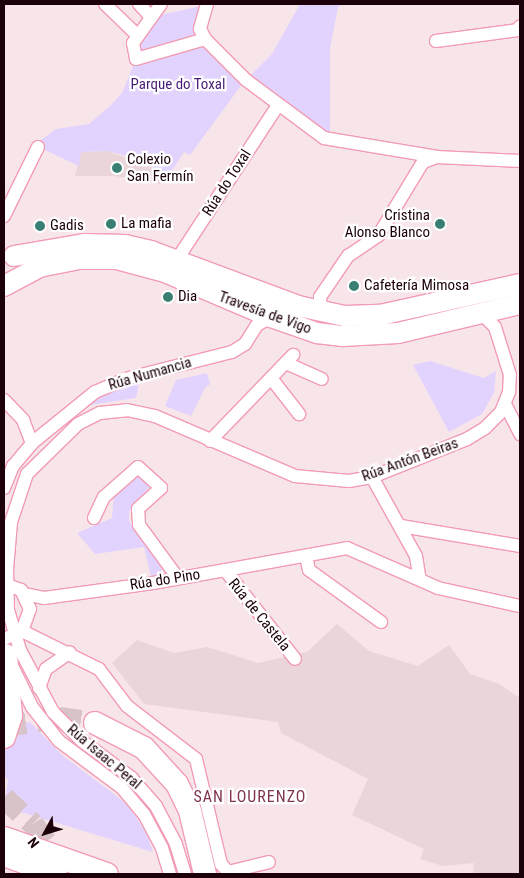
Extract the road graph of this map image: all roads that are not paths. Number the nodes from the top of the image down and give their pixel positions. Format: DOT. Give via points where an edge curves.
graph roads {
  1 [pos="105,4"];
  2 [pos="139,4"];
  3 [pos="162,4"];
  4 [pos="207,4"];
  5 [pos="151,17"];
  6 [pos="520,26"];
  7 [pos="138,36"];
  8 [pos="205,40"];
  9 [pos="436,41"];
  10 [pos="278,106"];
  11 [pos="38,147"];
  12 [pos="437,157"];
  13 [pos="520,162"];
  14 [pos="4,216"];
  15 [pos="9,254"];
  16 [pos="176,261"];
  17 [pos="10,283"];
  18 [pos="520,284"];
  19 [pos="457,298"];
  20 [pos="513,306"];
  21 [pos="321,313"];
  22 [pos="271,317"];
  23 [pos="489,320"];
  24 [pos="271,378"];
  25 [pos="322,379"];
  26 [pos="4,400"];
  27 [pos="505,404"];
  28 [pos="298,414"];
  29 [pos="520,434"];
  30 [pos="210,441"];
  31 [pos="32,443"];
  32 [pos="372,476"];
  33 [pos="4,488"];
  34 [pos="94,518"];
  35 [pos="401,526"];
  36 [pos="520,546"];
  37 [pos="306,556"];
  38 [pos="225,570"];
  39 [pos="178,578"];
  40 [pos="420,580"];
  41 [pos="5,584"];
  42 [pos="24,594"];
  43 [pos="520,606"];
  44 [pos="381,622"];
  45 [pos="10,642"];
  46 [pos="70,652"];
  47 [pos="294,659"];
  48 [pos="38,688"];
  49 [pos="95,723"];
  50 [pos="4,737"];
  51 [pos="4,838"];
  52 [pos="4,855"];
  53 [pos="269,862"];
  54 [pos="56,874"];
  55 [pos="107,874"];
  56 [pos="170,874"];
  57 [pos="185,874"];
  58 [pos="205,874"];
  1 -- 7 [label="street"];
  2 -- 5 [label="street"];
  3 -- 5 [label="street"];
  4 -- 8 [label="street" via="200,29"];
  5 -- 7 [label="street"];
  6 -- 9 [label="street" via="518,30"];
  7 -- 8 [label="street" via="134,43 136,59"];
  8 -- 10 [label="street"];
  10 -- 12 [label="street" via="330,141"];
  10 -- 16 [label="street, Rúa do Toxal"];
  11 -- 14 [label="street"];
  12 -- 13 [label="street"];
  12 -- 21 [label="street" via="419,165 378,236 348,256 320,297"];
  15 -- 16 [label="main road, Travesía de Vigo" via="107,244 151,251"];
  15 -- 17 [label="main road" via="20,270"];
  16 -- 21 [label="main road, Travesía de Vigo"];
  17 -- 22 [label="main road, Travesía de Vigo" via="39,267 78,259 117,260 165,272"];
  18 -- 19 [label="main road, Travesía de Vigo"];
  19 -- 21 [label="main road, Travesía de Vigo" via="380,314"];
  19 -- 23 [label="street"];
  20 -- 23 [label="main road, Travesía de Vigo"];
  22 -- 23 [label="main road, Travesía de Vigo" via="317,333 360,336"];
  22 -- 31 [label="street, Rúa Numancia" via="257,325 245,344 232,352 108,384"];
  23 -- 27 [label="street" via="510,375"];
  24 -- 25 [label="street" via="289,359"];
  24 -- 28 [label="street"];
  24 -- 30 [label="street"];
  26 -- 31 [label="street" via="23,420"];
  27 -- 29 [label="street"];
  27 -- 32 [label="street, Rúa Antón Beiras" via="476,434"];
  30 -- 32 [label="street, Rúa Antón Beiras" via="311,480 349,481"];
  30 -- 41 [label="street, Rúa Antón Beiras" via="155,416 127,410 89,418 48,449 27,474 16,500"];
  31 -- 33 [label="street, Rúa Numancia" via="14,466"];
  32 -- 35 [label="street"];
  34 -- 39 [label="street" via="104,496 138,467 161,488 138,509 139,525"];
  35 -- 36 [label="street"];
  35 -- 40 [label="street" via="421,566"];
  37 -- 38 [label="street, Rúa do Pino"];
  37 -- 40 [label="street, Rúa do Pino" via="347,548"];
  37 -- 44 [label="street" via="309,570"];
  38 -- 39 [label="street, Rúa do Pino"];
  38 -- 47 [label="street, Rúa de Castela"];
  39 -- 42 [label="street, Rúa do Pino" via="44,598"];
  40 -- 43 [label="street, Rúa do Pino" via="438,588"];
  41 -- 42 [label="street"];
  41 -- 45 [label="street, Rúa Isaac Peral"];
  42 -- 45 [label="street" via="30,617"];
  45 -- 46 [label="street"];
  45 -- 48 [label="street, Rúa Isaac Peral"];
  45 -- 50 [label="highway" via="11,716"];
  45 -- 56 [label="street, Rúa Isaac Peral" via="40,718 73,752 122,788 144,814 162,848"];
  46 -- 48 [label="street" via="46,670"];
  46 -- 53 [label="street" via="99,669 127,706 196,759 221,864 228,872"];
  48 -- 57 [label="street, Rúa Isaac Peral" via="67,729 121,768 152,801 170,829"];
  49 -- 58 [label="highway" via="144,748 176,784 190,811"];
  51 -- 55 [label="highway"];
  52 -- 54 [label="highway"];
}
